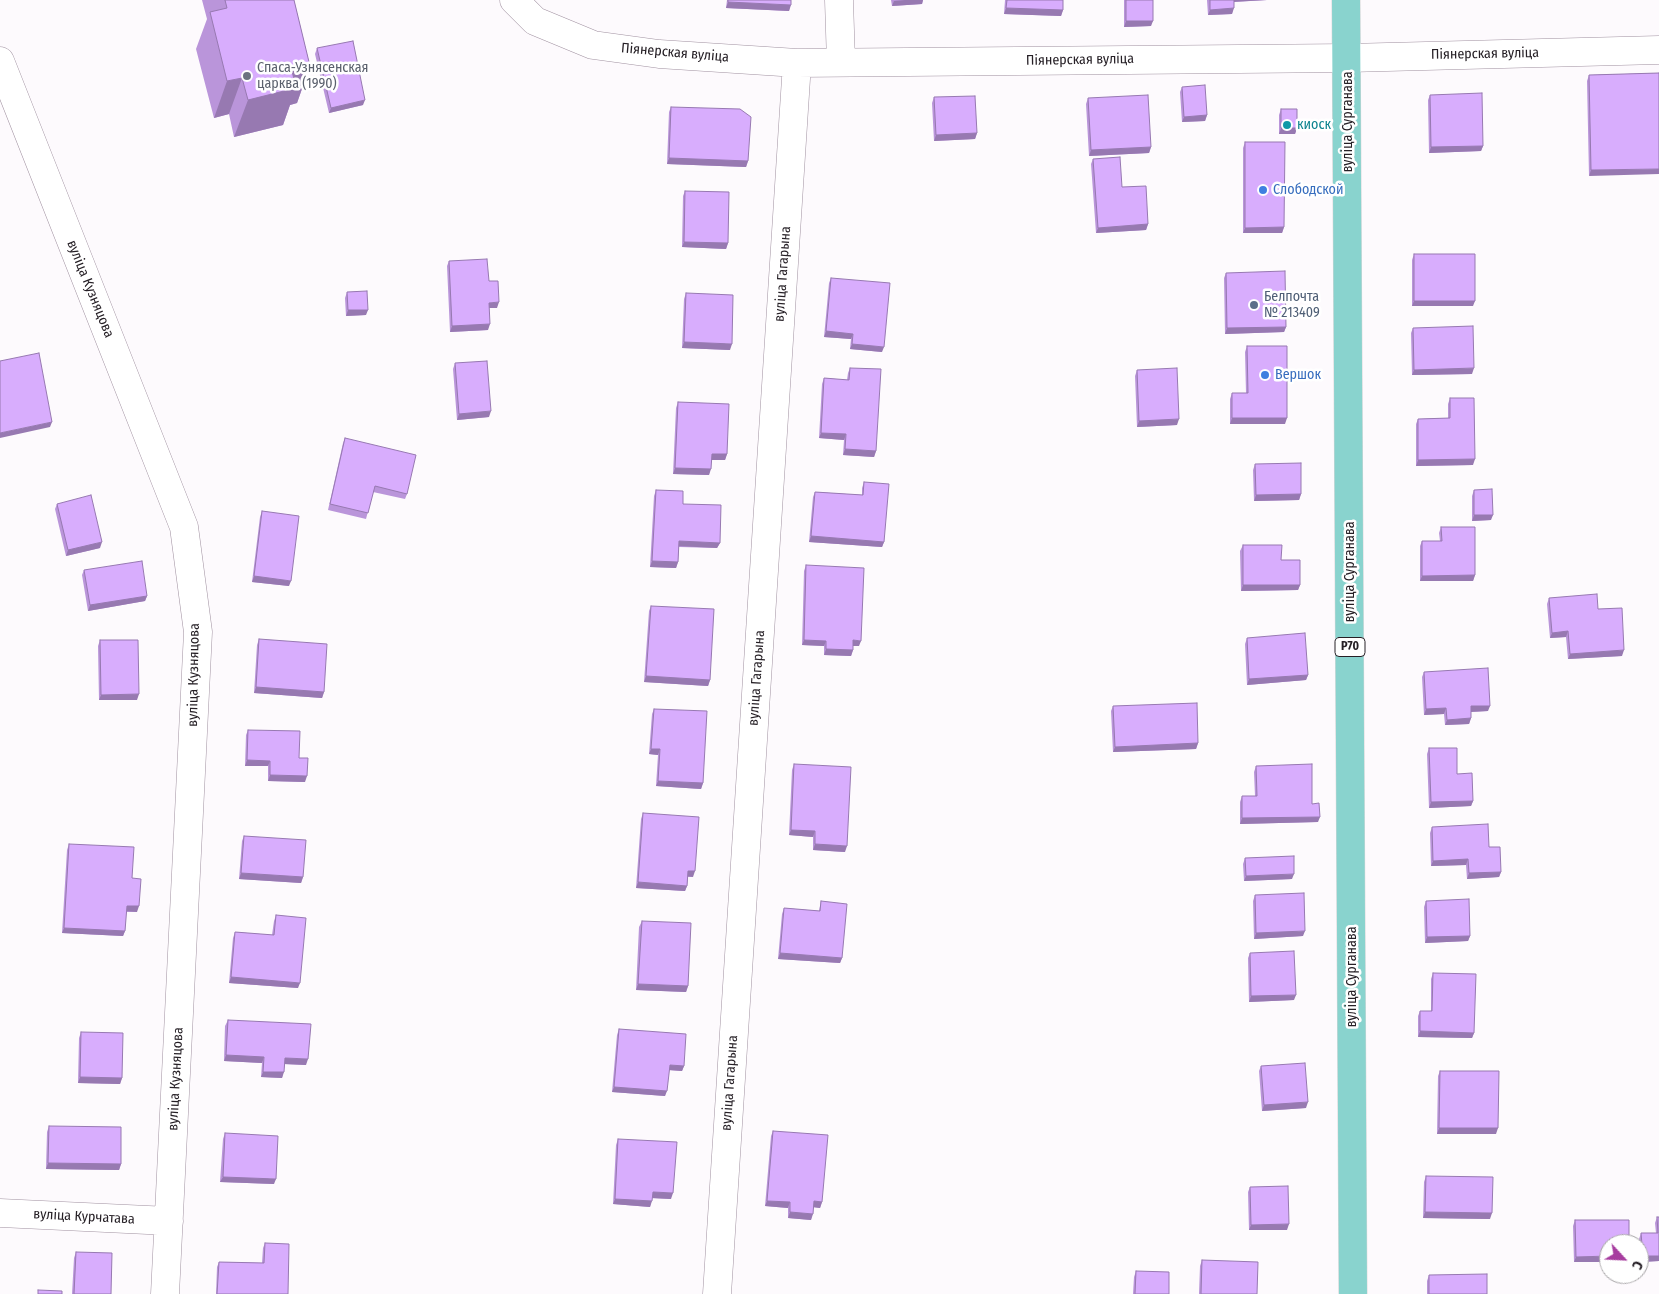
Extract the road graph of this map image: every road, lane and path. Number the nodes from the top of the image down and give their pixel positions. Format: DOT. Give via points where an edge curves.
graph roads {
  1 [pos="514,0"];
  2 [pos="839,0"];
  3 [pos="1346,0"];
  4 [pos="1659,50"];
  5 [pos="1348,58"];
  6 [pos="0,61"];
  7 [pos="841,62"];
  8 [pos="797,63"];
  9 [pos="0,1213"];
  10 [pos="169,1221"];
  11 [pos="165,1294"];
  12 [pos="716,1294"];
  13 [pos="1353,1294"];
  1 -- 8 [label="street, Піянерская вуліца" via="535,21 593,45 659,54"];
  2 -- 7 [label="street"];
  3 -- 5 [label="main road, вуліца Сурганава / Р70"];
  4 -- 5 [label="street, Піянерская вуліца"];
  5 -- 7 [label="street, Піянерская вуліца"];
  5 -- 13 [label="main road, вуліца Сурганава / Р70"];
  6 -- 10 [label="street, вуліца Кузняцова" via="184,526 198,632"];
  7 -- 8 [label="street, Піянерская вуліца"];
  8 -- 12 [label="street, вуліца Гагарына"];
  9 -- 10 [label="street, вуліца Курчатава"];
  10 -- 11 [label="street, вуліца Кузняцова"];
}
